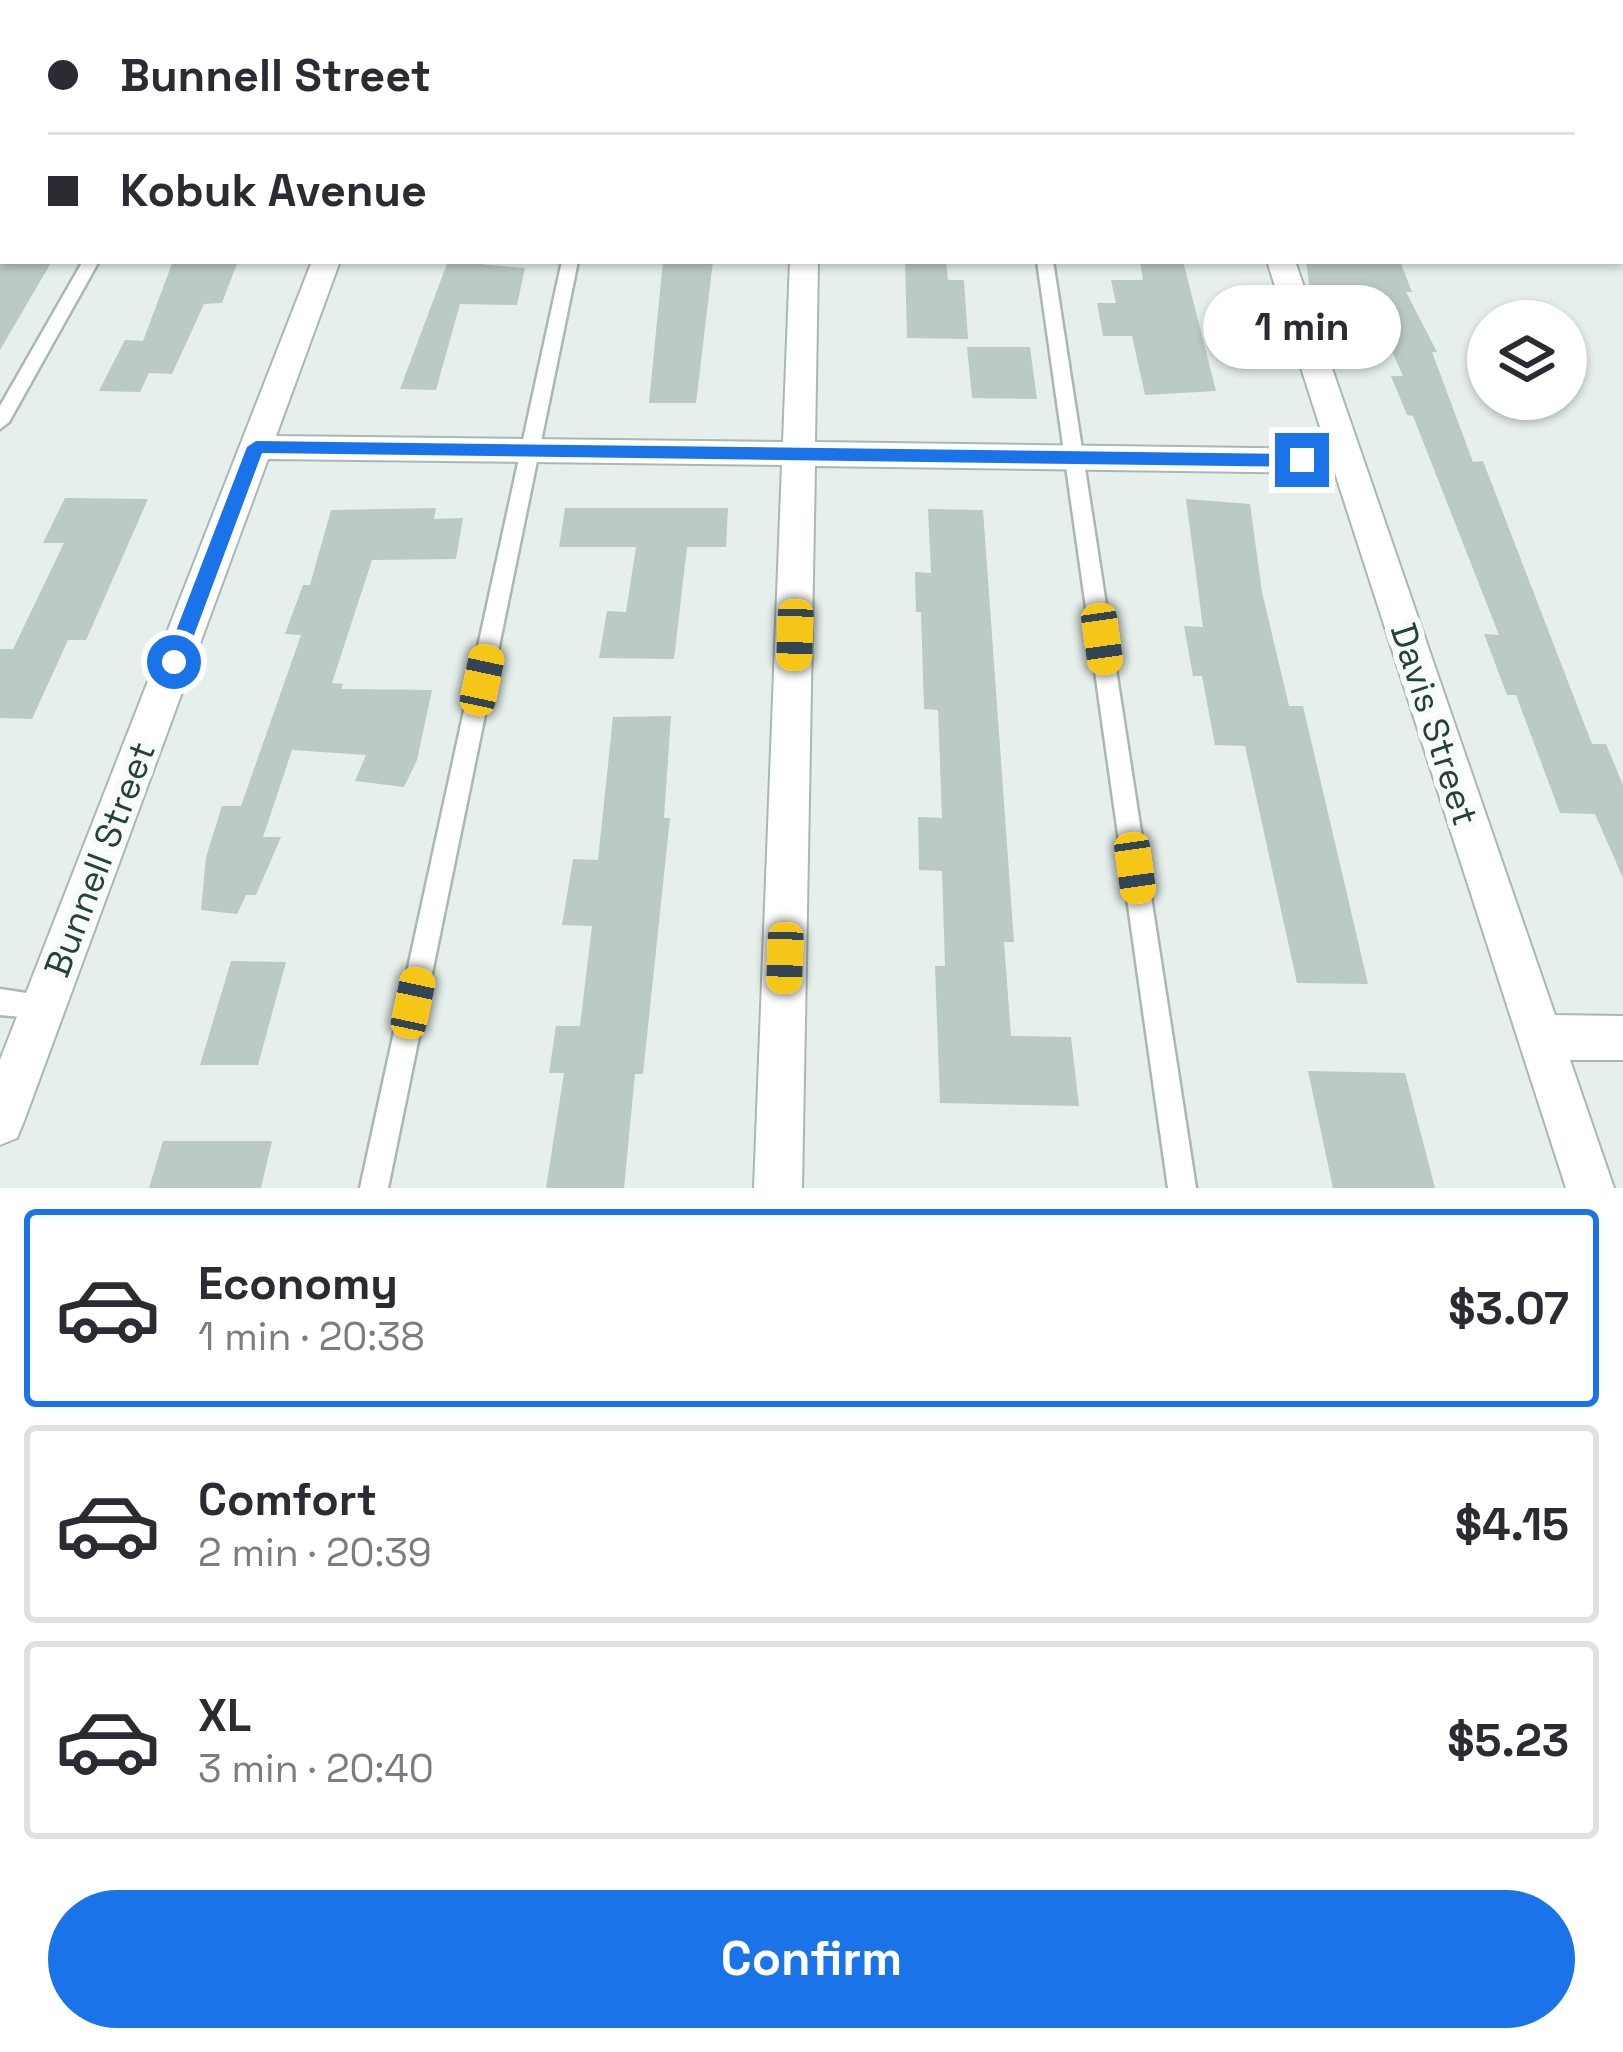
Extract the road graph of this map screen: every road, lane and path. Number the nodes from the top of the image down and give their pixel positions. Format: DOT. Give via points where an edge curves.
graph roads {
  1 [pos="89,264"];
  2 [pos="325,264"];
  3 [pos="569,264"];
  4 [pos="804,264"];
  5 [pos="1045,264"];
  6 [pos="1282,264"];
  7 [pos="0,422"];
  8 [pos="256,447"];
  9 [pos="530,449"];
  10 [pos="800,451"];
  11 [pos="1075,456"];
  12 [pos="1348,461"];
  13 [pos="0,1002"];
  14 [pos="44,1006"];
  15 [pos="1539,1037"];
  16 [pos="1623,1038"];
  17 [pos="0,1121"];
  18 [pos="374,1188"];
  19 [pos="778,1188"];
  20 [pos="1182,1188"];
  21 [pos="1590,1188"];
  1 -- 7 [label="lane"];
  2 -- 8 [label="street, Bunnell Street"];
  3 -- 9 [label="lane"];
  4 -- 10 [label="street"];
  5 -- 11 [label="lane"];
  6 -- 12 [label="street, Davis Street"];
  8 -- 9 [label="street"];
  8 -- 14 [label="street, Bunnell Street"];
  9 -- 10 [label="street"];
  9 -- 18 [label="lane"];
  10 -- 11 [label="street"];
  10 -- 19 [label="street"];
  11 -- 12 [label="street"];
  11 -- 20 [label="lane"];
  12 -- 15 [label="street, Davis Street"];
  13 -- 14 [label="lane"];
  14 -- 17 [label="street, Bunnell Street"];
  15 -- 16 [label="street"];
  15 -- 21 [label="street, Davis Street"];
}
